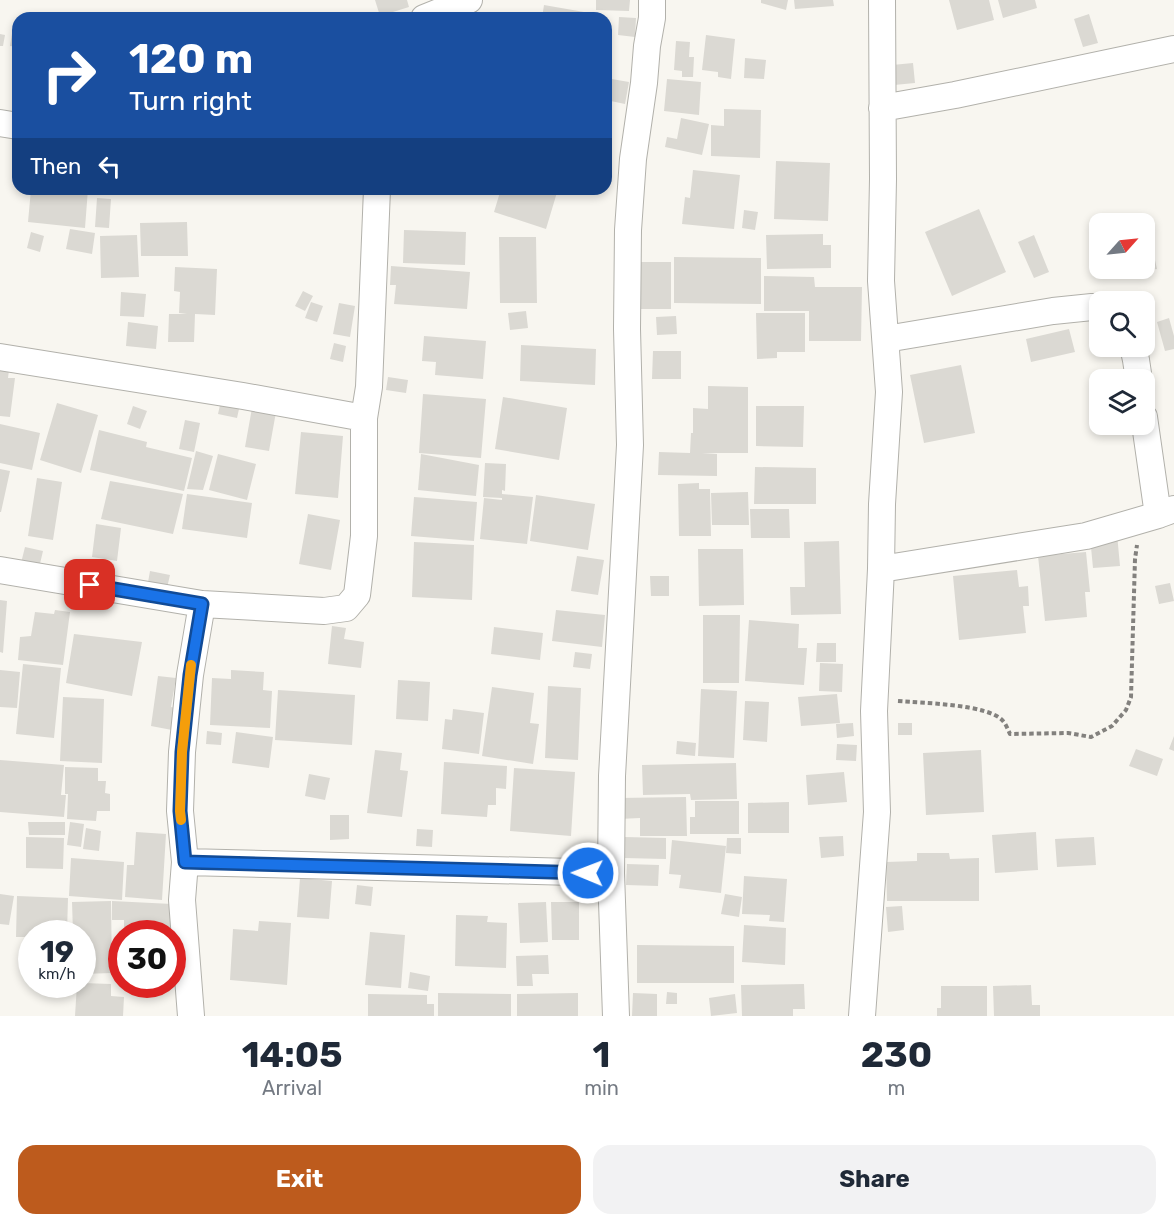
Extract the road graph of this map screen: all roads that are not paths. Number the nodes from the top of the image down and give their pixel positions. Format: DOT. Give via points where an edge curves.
graph roads {
  1 [pos="469,0"];
  2 [pos="652,0"];
  3 [pos="882,0"];
  4 [pos="439,12"];
  5 [pos="1174,49"];
  6 [pos="882,108"];
  7 [pos="376,195"];
  8 [pos="1089,307"];
  9 [pos="886,339"];
  10 [pos="0,357"];
  11 [pos="364,418"];
  12 [pos="1148,435"];
  13 [pos="1166,512"];
  14 [pos="881,569"];
  15 [pos="0,570"];
  16 [pos="202,604"];
  17 [pos="185,862"];
  18 [pos="611,873"];
  19 [pos="190,1016"];
  20 [pos="615,1016"];
  21 [pos="862,1016"];
  1 -- 4 [label="street"];
  2 -- 18 [label="street" via="628,230 630,445 612,776"];
  3 -- 6 [label="street"];
  5 -- 6 [label="street"];
  6 -- 9 [label="street" via="881,281"];
  7 -- 11 [label="street" via="369,387"];
  8 -- 9 [label="street"];
  9 -- 14 [label="street" via="889,392"];
  10 -- 11 [label="street"];
  11 -- 16 [label="street" via="364,536 357,595 352,602 346,608 324,610"];
  12 -- 13 [label="street"];
  13 -- 14 [label="street" via="1086,536"];
  14 -- 21 [label="street" via="874,711 877,812"];
  15 -- 16 [label="street"];
  16 -- 17 [label="street" via="182,752 180,811"];
  17 -- 18 [label="street"];
  17 -- 19 [label="street" via="182,900"];
  18 -- 20 [label="street"];
}
